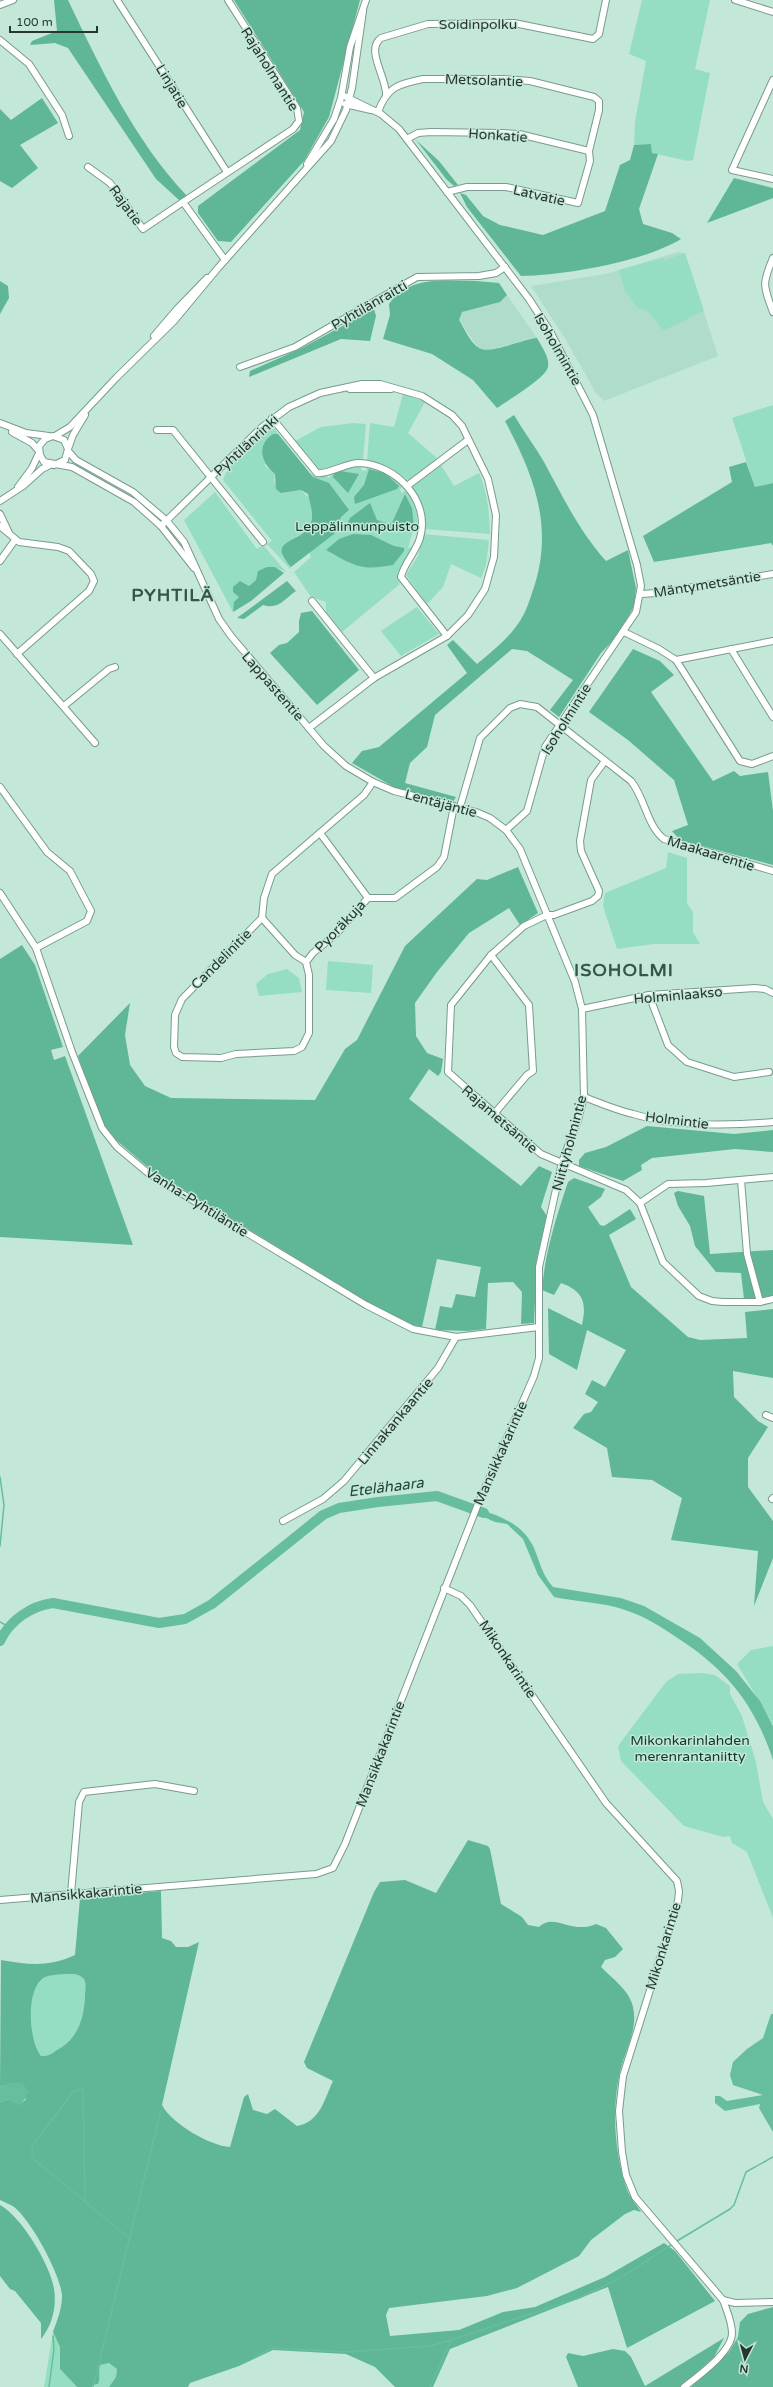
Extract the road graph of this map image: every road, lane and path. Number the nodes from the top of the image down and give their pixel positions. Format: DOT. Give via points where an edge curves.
graph roads {
  1 [pos="14,0"];
  2 [pos="117,0"];
  3 [pos="228,0"];
  4 [pos="366,0"];
  5 [pos="606,0"];
  6 [pos="735,0"];
  7 [pos="0,5"];
  8 [pos="363,11"];
  9 [pos="773,12"];
  10 [pos="0,40"];
  11 [pos="773,80"];
  12 [pos="342,95"];
  13 [pos="386,95"];
  14 [pos="350,98"];
  15 [pos="340,102"];
  16 [pos="348,105"];
  17 [pos="376,112"];
  18 [pos="68,136"];
  19 [pos="407,139"];
  20 [pos="589,151"];
  21 [pos="88,167"];
  22 [pos="227,172"];
  23 [pos="302,173"];
  24 [pos="773,180"];
  25 [pos="447,192"];
  26 [pos="183,202"];
  27 [pos="773,258"];
  28 [pos="225,260"];
  29 [pos="505,267"];
  30 [pos="773,312"];
  31 [pos="240,367"];
  32 [pos="90,406"];
  33 [pos="272,418"];
  34 [pos="0,424"];
  35 [pos="157,430"];
  36 [pos="53,436"];
  37 [pos="468,440"];
  38 [pos="68,450"];
  39 [pos="39,452"];
  40 [pos="52,465"];
  41 [pos="211,478"];
  42 [pos="407,486"];
  43 [pos="14,492"];
  44 [pos="0,501"];
  45 [pos="0,514"];
  46 [pos="167,521"];
  47 [pos="0,526"];
  48 [pos="161,526"];
  49 [pos="10,534"];
  50 [pos="15,540"];
  51 [pos="262,542"];
  52 [pos="0,561"];
  53 [pos="196,570"];
  54 [pos="773,574"];
  55 [pos="641,594"];
  56 [pos="312,601"];
  57 [pos="624,632"];
  58 [pos="0,634"];
  59 [pos="447,636"];
  60 [pos="773,641"];
  61 [pos="731,649"];
  62 [pos="17,654"];
  63 [pos="676,660"];
  64 [pos="115,666"];
  65 [pos="374,678"];
  66 [pos="64,706"];
  67 [pos="773,717"];
  68 [pos="560,723"];
  69 [pos="309,728"];
  70 [pos="95,743"];
  71 [pos="773,756"];
  72 [pos="605,761"];
  73 [pos="373,782"];
  74 [pos="0,787"];
  75 [pos="457,806"];
  76 [pos="506,830"];
  77 [pos="320,833"];
  78 [pos="773,871"];
  79 [pos="0,893"];
  80 [pos="368,898"];
  81 [pos="548,915"];
  82 [pos="262,918"];
  83 [pos="36,948"];
  84 [pos="491,955"];
  85 [pos="306,962"];
  86 [pos="773,993"];
  87 [pos="649,995"];
  88 [pos="582,1009"];
  89 [pos="302,1047"];
  90 [pos="769,1072"];
  91 [pos="584,1097"];
  92 [pos="494,1114"];
  93 [pos="773,1122"];
  94 [pos="562,1162"];
  95 [pos="773,1177"];
  96 [pos="740,1180"];
  97 [pos="640,1203"];
  98 [pos="773,1299"];
  99 [pos="760,1302"];
  100 [pos="540,1327"];
  101 [pos="456,1337"];
  102 [pos="766,1415"];
  103 [pos="773,1418"];
  104 [pos="283,1521"];
  105 [pos="444,1588"];
  106 [pos="194,1791"];
  107 [pos="71,1894"];
  108 [pos="0,1900"];
  109 [pos="723,2300"];
  110 [pos="773,2302"];
  111 [pos="684,2387"];
  1 -- 7 [label="street"];
  2 -- 22 [label="street, Linjatie"];
  3 -- 22 [label="street, Rajaholmantie" via="297,108 300,118 293,129"];
  4 -- 8 [label="street"];
  5 -- 13 [label="street, Soidinpolku" via="599,34 594,39 514,23 428,24 381,38 376,43 375,51"];
  6 -- 9 [label="street"];
  8 -- 12 [label="street" via="350,47"];
  8 -- 14 [label="street"];
  10 -- 18 [label="street" via="29,64 62,115"];
  11 -- 24 [label="street" via="732,170"];
  12 -- 14 [label="street, Isoholmintie"];
  12 -- 15 [label="street"];
  13 -- 17 [label="street"];
  13 -- 20 [label="street, Metsolantie" via="398,86 423,79 503,78 530,81 594,97 600,104"];
  14 -- 16 [label="street"];
  14 -- 17 [label="street, Isoholmintie"];
  15 -- 16 [label="street"];
  15 -- 23 [label="street" via="323,140"];
  16 -- 17 [label="street"];
  16 -- 23 [label="street" via="331,142"];
  17 -- 19 [label="street, Isoholmintie" via="394,123"];
  19 -- 20 [label="street, Honkatie" via="418,133 431,132 518,134"];
  19 -- 25 [label="street, Isoholmintie"];
  20 -- 25 [label="street, Latvatie" via="590,161 578,203 506,187 467,187"];
  21 -- 26 [label="street, Rajatie" via="110,183 143,229"];
  22 -- 26 [label="street, Rajaholmantie"];
  23 -- 28 [label="street"];
  25 -- 29 [label="street, Isoholmintie"];
  26 -- 28 [label="street"];
  27 -- 30 [label="street" via="765,277 764,287"];
  28 -- 32 [label="street" via="176,309 145,348"];
  29 -- 31 [label="street, Pyhtilänraitti" via="479,276 417,277 295,347"];
  29 -- 55 [label="street, Isoholmintie" via="551,333 593,415 632,543 640,576"];
  32 -- 36 [label="street" via="68,429"];
  32 -- 38 [label="street"];
  33 -- 37 [label="street, Pyhtilänrinki" via="312,396 344,388 395,388 422,396 445,410 458,421"];
  33 -- 41 [label="street, Pyhtilänrinki"];
  33 -- 42 [label="street" via="317,473 325,473 346,464 368,464 391,471"];
  34 -- 36 [label="street" via="26,433"];
  34 -- 39 [label="street" via="27,439"];
  35 -- 41 [label="street" via="173,430"];
  36 -- 38 [label="street" via="64,440"];
  36 -- 39 [label="street" via="43,440"];
  37 -- 42 [label="street"];
  37 -- 59 [label="street, Pyhtilänrinki" via="488,479 493,498 496,527 494,557 490,577 478,600 464,620"];
  38 -- 40 [label="street" via="65,460"];
  38 -- 46 [label="street, Lappastentie" via="75,460 147,502"];
  39 -- 40 [label="street" via="43,460"];
  39 -- 43 [label="street" via="32,468"];
  40 -- 43 [label="street" via="42,469"];
  40 -- 48 [label="street, Lappastentie" via="72,467 95,479 134,502"];
  41 -- 46 [label="street, Pyhtilänrinki"];
  41 -- 51 [label="street"];
  42 -- 59 [label="street" via="420,511 420,536 413,556 401,577"];
  43 -- 44 [label="street"];
  45 -- 49 [label="street"];
  46 -- 48 [label="street, Pyhtilänrinki"];
  46 -- 53 [label="street, Lappastentie" via="184,542"];
  47 -- 49 [label="street"];
  48 -- 53 [label="street, Lappastentie"];
  49 -- 50 [label="street"];
  50 -- 52 [label="street"];
  50 -- 62 [label="street" via="69,551 91,574 94,581 89,591"];
  53 -- 69 [label="street, Lappastentie" via="230,636"];
  54 -- 55 [label="street, Mäntymetsäntie"];
  55 -- 57 [label="street, Isoholmintie" via="636,612"];
  56 -- 65 [label="street"];
  57 -- 63 [label="street"];
  57 -- 68 [label="street, Isoholmintie"];
  58 -- 62 [label="street"];
  59 -- 65 [label="street, Pyhtilänrinki"];
  60 -- 61 [label="street"];
  61 -- 63 [label="street"];
  61 -- 67 [label="street"];
  62 -- 66 [label="street"];
  63 -- 71 [label="street" via="743,763 752,764"];
  64 -- 66 [label="street"];
  65 -- 69 [label="street, Pyhtilänrinki"];
  66 -- 70 [label="street"];
  68 -- 72 [label="street, Maakaarentie"];
  68 -- 75 [label="street, Pyoräkuja" via="532,705 520,704 510,708 480,738"];
  68 -- 76 [label="street, Isoholmintie" via="541,758 527,811"];
  69 -- 73 [label="street, Lappastentie" via="334,755"];
  72 -- 78 [label="street, Maakaarentie" via="636,787 656,831 664,839"];
  72 -- 81 [label="street" via="591,780 579,846 599,891 598,896 592,901"];
  73 -- 75 [label="street, Lentäjäntie" via="394,791"];
  73 -- 77 [label="street, Candelinitie" via="364,795"];
  74 -- 83 [label="street" via="47,852 70,871 91,911 87,921"];
  75 -- 76 [label="street, Lentäjäntie" via="484,815"];
  75 -- 80 [label="street, Pyoräkuja" via="444,857 437,867 395,898"];
  76 -- 81 [label="street, Niittyholmintie" via="523,855"];
  77 -- 80 [label="street"];
  77 -- 82 [label="street, Candelinitie" via="272,874 264,898"];
  79 -- 83 [label="street, Vanha-Pyhtiläntie"];
  80 -- 85 [label="street, Pyoräkuja" via="336,934"];
  81 -- 84 [label="street" via="518,930"];
  81 -- 88 [label="street, Niittyholmintie" via="575,982"];
  82 -- 85 [label="street" via="295,955"];
  82 -- 89 [label="street, Candelinitie" via="182,999 175,1015 174,1047 176,1053 182,1057 197,1059 245,1053 294,1051"];
  83 -- 101 [label="street, Vanha-Pyhtiläntie" via="94,1109 102,1128 117,1148 148,1173 384,1315 413,1329"];
  84 -- 92 [label="street" via="529,1005 533,1071"];
  84 -- 92 [label="street, Rajametsäntie" via="452,1005 448,1072"];
  85 -- 89 [label="street, Pyoräkuja" via="309,975 309,1033"];
  86 -- 87 [label="street, Holminlaakso" via="755,988"];
  87 -- 88 [label="street, Holminlaakso"];
  87 -- 90 [label="street" via="668,1045 687,1062 734,1077"];
  88 -- 91 [label="street, Niittyholmintie"];
  91 -- 93 [label="street, Holmintie" via="634,1115 660,1119 727,1126"];
  91 -- 94 [label="street, Niittyholmintie"];
  92 -- 94 [label="street, Rajametsäntie" via="541,1154"];
  94 -- 97 [label="street, Rajametsäntie" via="615,1184"];
  94 -- 100 [label="street, Niittyholmintie" via="539,1267"];
  95 -- 96 [label="street"];
  96 -- 97 [label="street" via="668,1184"];
  96 -- 99 [label="street" via="747,1254"];
  97 -- 99 [label="street, Rajametsäntie" via="663,1262 699,1296 712,1301"];
  98 -- 99 [label="street, Rajametsäntie"];
  100 -- 101 [label="street, Vanha-Pyhtiläntie"];
  100 -- 105 [label="street, Mansikkakarintie" via="539,1358 534,1376"];
  101 -- 104 [label="street, Linnakankaantie" via="438,1368 344,1481 323,1499"];
  102 -- 103 [label="street"];
  105 -- 107 [label="street, Mansikkakarintie" via="345,1844 333,1868 316,1874"];
  105 -- 109 [label="street, Mikonkarintie" via="460,1596 470,1605 601,1796 622,1823 672,1872 678,1884 678,1901 623,2076 619,2111 622,2152 626,2175 635,2197"];
  106 -- 107 [label="street" via="154,1784 84,1792 78,1802"];
  107 -- 108 [label="street, Mansikkakarintie"];
  109 -- 110 [label="street" via="735,2303"];
  109 -- 111 [label="street" via="731,2326 730,2342 724,2351"];
}
